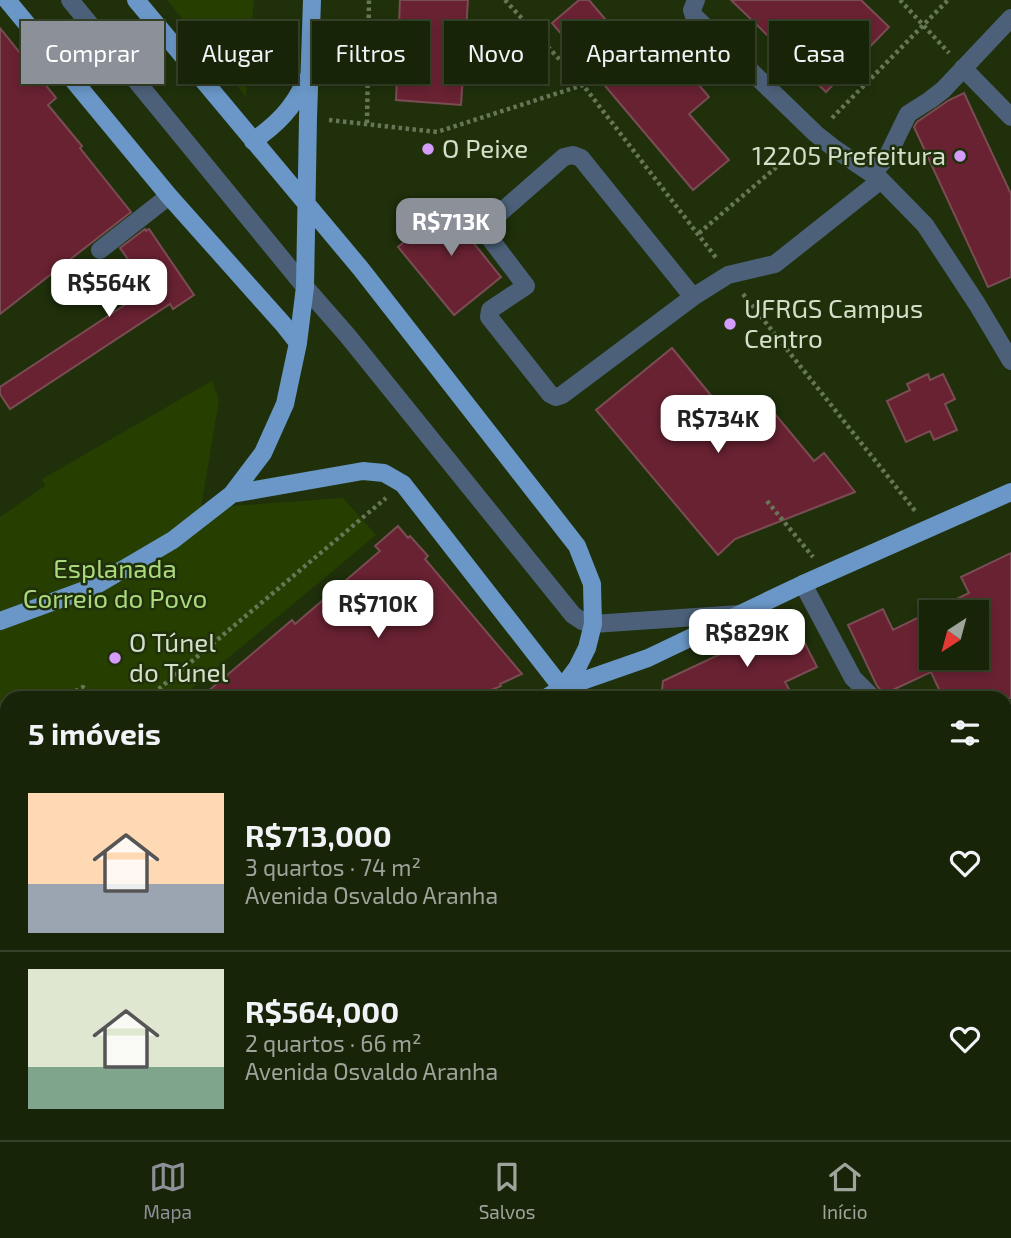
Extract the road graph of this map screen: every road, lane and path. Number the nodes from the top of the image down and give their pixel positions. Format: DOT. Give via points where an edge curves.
graph roads {
  1 [pos="8,0"];
  2 [pos="70,0"];
  3 [pos="136,0"];
  4 [pos="312,0"];
  5 [pos="369,0"];
  6 [pos="505,0"];
  7 [pos="696,0"];
  8 [pos="900,0"];
  9 [pos="1011,18"];
  10 [pos="963,68"];
  11 [pos="309,71"];
  12 [pos="583,85"];
  13 [pos="1011,117"];
  14 [pos="367,123"];
  15 [pos="253,141"];
  16 [pos="877,177"];
  17 [pos="169,197"];
  18 [pos="306,203"];
  19 [pos="100,250"];
  20 [pos="305,287"];
  21 [pos="693,297"];
  22 [pos="298,343"];
  23 [pos="1011,361"];
  24 [pos="403,484"];
  25 [pos="1011,492"];
  26 [pos="232,494"];
  27 [pos="767,501"];
  28 [pos="827,574"];
  29 [pos="803,584"];
  30 [pos="740,614"];
  31 [pos="0,621"];
  32 [pos="593,624"];
  33 [pos="156,691"];
  34 [pos="565,691"];
  35 [pos="568,691"];
  36 [pos="572,691"];
  37 [pos="866,691"];
  1 -- 17 [label="main road"];
  2 -- 20 [label="street"];
  3 -- 15 [label="main road"];
  4 -- 11 [label="main road"];
  5 -- 14 [label="path"];
  6 -- 12 [label="path"];
  7 -- 16 [label="street" via="694,16 816,134"];
  8 -- 10 [label="path"];
  9 -- 10 [label="street"];
  10 -- 13 [label="street"];
  10 -- 16 [label="street" via="943,90 908,114"];
  11 -- 15 [label="main road" via="286,113"];
  11 -- 18 [label="main road"];
  15 -- 18 [label="main road"];
  16 -- 21 [label="street" via="775,264 728,275"];
  16 -- 23 [label="street" via="925,225"];
  17 -- 19 [label="street"];
  17 -- 22 [label="main road"];
  18 -- 20 [label="main road"];
  18 -- 32 [label="main road" via="578,546 592,584"];
  20 -- 22 [label="main road"];
  20 -- 32 [label="street" via="573,615"];
  21 -- 21 [label="street" via="581,158 573,155 485,226 526,286 490,310 489,317 556,397"];
  22 -- 26 [label="main road" via="285,404 263,453"];
  24 -- 26 [label="main road" via="384,473 363,471"];
  24 -- 33 [label="path"];
  24 -- 34 [label="main road"];
  25 -- 28 [label="main road"];
  26 -- 31 [label="main road" via="173,540 93,587"];
  27 -- 28 [label="path"];
  28 -- 29 [label="main road"];
  29 -- 30 [label="main road"];
  29 -- 37 [label="street" via="853,678"];
  30 -- 32 [label="street"];
  30 -- 36 [label="main road"];
  32 -- 35 [label="main road"];
}
